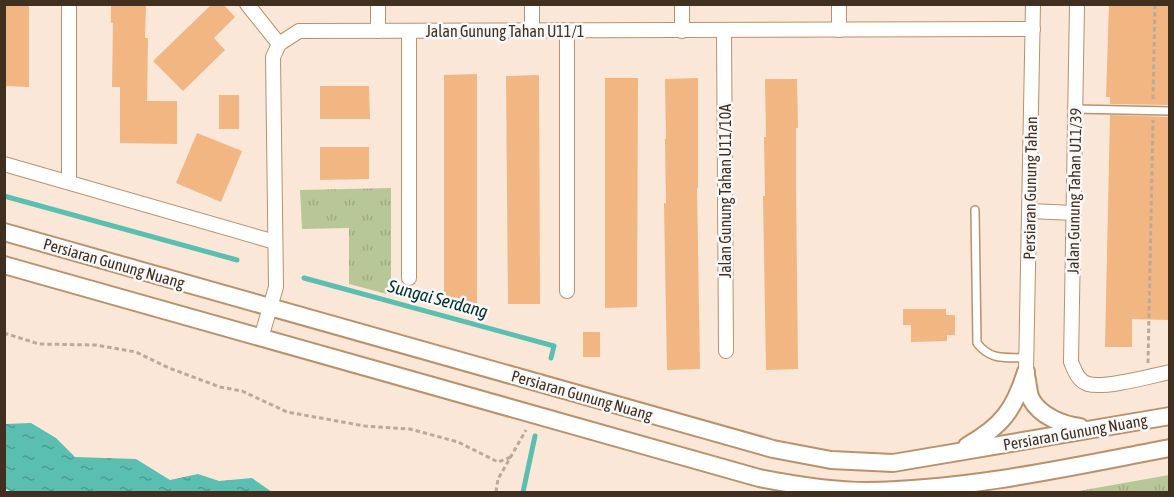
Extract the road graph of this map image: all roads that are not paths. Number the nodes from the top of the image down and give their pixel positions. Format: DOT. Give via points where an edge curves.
graph roads {
  1 [pos="69,4"];
  2 [pos="247,4"];
  3 [pos="378,4"];
  4 [pos="532,4"];
  5 [pos="682,4"];
  6 [pos="839,4"];
  7 [pos="1033,4"];
  8 [pos="1077,4"];
  9 [pos="1033,29"];
  10 [pos="839,30"];
  11 [pos="378,31"];
  12 [pos="408,31"];
  13 [pos="532,31"];
  14 [pos="567,31"];
  15 [pos="682,31"];
  16 [pos="724,31"];
  17 [pos="279,44"];
  18 [pos="1075,109"];
  19 [pos="1170,111"];
  20 [pos="4,164"];
  21 [pos="69,183"];
  22 [pos="975,210"];
  23 [pos="1030,211"];
  24 [pos="1074,213"];
  25 [pos="4,232"];
  26 [pos="275,242"];
  27 [pos="4,265"];
  28 [pos="409,278"];
  29 [pos="567,291"];
  30 [pos="270,307"];
  31 [pos="261,338"];
  32 [pos="726,351"];
  33 [pos="1026,365"];
  34 [pos="1170,372"];
  35 [pos="1170,416"];
  36 [pos="1092,429"];
  37 [pos="1170,447"];
  38 [pos="956,453"];
  1 -- 21 [label="street"];
  2 -- 17 [label="street"];
  3 -- 11 [label="street"];
  4 -- 13 [label="street"];
  5 -- 15 [label="street"];
  6 -- 10 [label="street"];
  7 -- 9 [label="street, Persiaran Gunung Tahan"];
  8 -- 18 [label="street, Jalan Gunung Tahan U11/39"];
  9 -- 10 [label="street, Jalan Gunung Tahan U11/1"];
  9 -- 23 [label="street, Persiaran Gunung Tahan"];
  10 -- 16 [label="street, Jalan Gunung Tahan U11/1"];
  11 -- 12 [label="street, Jalan Gunung Tahan U11/1"];
  11 -- 17 [label="street, Jalan Gunung Tahan U11/1" via="298,31"];
  12 -- 13 [label="street, Jalan Gunung Tahan U11/1"];
  12 -- 28 [label="street"];
  13 -- 14 [label="street, Jalan Gunung Tahan U11/1"];
  14 -- 15 [label="street, Jalan Gunung Tahan U11/1"];
  14 -- 29 [label="street"];
  15 -- 16 [label="street, Jalan Gunung Tahan U11/1"];
  16 -- 32 [label="street, Jalan Gunung Tahan U11/10A"];
  17 -- 26 [label="street" via="273,57"];
  18 -- 19 [label="lane"];
  18 -- 24 [label="street, Jalan Gunung Tahan U11/39"];
  20 -- 21 [label="street"];
  21 -- 26 [label="street"];
  22 -- 33 [label="lane" via="977,343 996,357"];
  23 -- 24 [label="street"];
  23 -- 33 [label="street, Persiaran Gunung Tahan"];
  24 -- 34 [label="street, Jalan Gunung Tahan U11/39" via="1071,362 1077,376 1088,384 1106,385"];
  25 -- 30 [label="street, Persiaran Gunung Nuang"];
  26 -- 30 [label="street" via="276,287"];
  27 -- 31 [label="street, Persiaran Gunung Nuang"];
  30 -- 31 [label="street"];
  30 -- 38 [label="street, Persiaran Gunung Nuang" via="773,449 831,460 892,463"];
  31 -- 37 [label="street, Persiaran Gunung Nuang" via="759,478 819,489 942,487"];
  33 -- 36 [label="street" via="1031,399 1047,415 1065,425"];
  33 -- 38 [label="street" via="1018,398 1005,418"];
  35 -- 36 [label="street, Persiaran Gunung Nuang"];
  36 -- 38 [label="street, Persiaran Gunung Nuang"];
}
